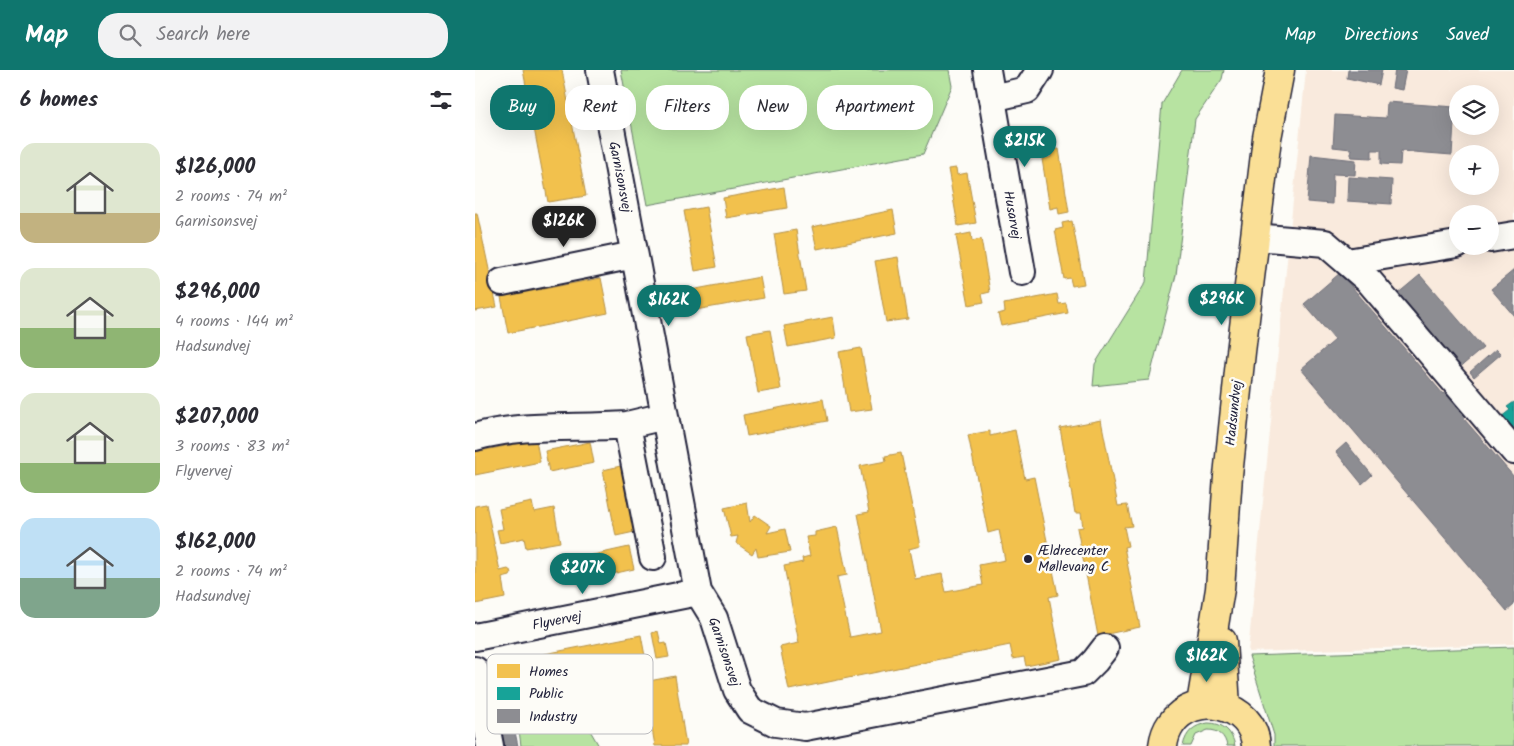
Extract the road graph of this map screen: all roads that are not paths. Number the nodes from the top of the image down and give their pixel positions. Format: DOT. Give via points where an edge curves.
graph roads {
  1 [pos="600,70"];
  2 [pos="987,70"];
  3 [pos="1040,70"];
  4 [pos="1281,70"];
  5 [pos="992,98"];
  6 [pos="1514,235"];
  7 [pos="1255,237"];
  8 [pos="1499,238"];
  9 [pos="1449,245"];
  10 [pos="635,255"];
  11 [pos="1347,262"];
  12 [pos="1022,272"];
  13 [pos="502,282"];
  14 [pos="665,416"];
  15 [pos="627,424"];
  16 [pos="475,437"];
  17 [pos="1514,451"];
  18 [pos="653,556"];
  19 [pos="698,592"];
  20 [pos="475,637"];
  21 [pos="1105,648"];
  22 [pos="475,670"];
  23 [pos="1214,706"];
  24 [pos="487,731"];
  25 [pos="1163,746"];
  26 [pos="1256,746"];
  1 -- 10 [label="street, Garnisonsvej"];
  2 -- 5 [label="street, Husarvej"];
  3 -- 5 [label="street" via="1027,90"];
  4 -- 7 [label="main road, Hadsundvej" via="1267,138"];
  5 -- 12 [label="street, Husarvej"];
  6 -- 8 [label="street"];
  7 -- 11 [label="street" via="1325,243"];
  7 -- 23 [label="main road, Hadsundvej" via="1228,476"];
  9 -- 11 [label="street"];
  10 -- 13 [label="street"];
  10 -- 14 [label="street, Garnisonsvej"];
  11 -- 17 [label="street" via="1369,281"];
  14 -- 15 [label="street"];
  14 -- 19 [label="street, Garnisonsvej"];
  15 -- 16 [label="street" via="537,428"];
  15 -- 18 [label="street"];
  19 -- 20 [label="street, Flyvervej"];
  19 -- 21 [label="street, Garnisonsvej" via="714,618 737,690 750,710 776,723 805,727 1083,673"];
  22 -- 24 [label="street"];
  23 -- 25 [label="main road" via="1190,708 1175,719 1165,734"];
  23 -- 26 [label="main road" via="1237,712 1246,720"];
}
